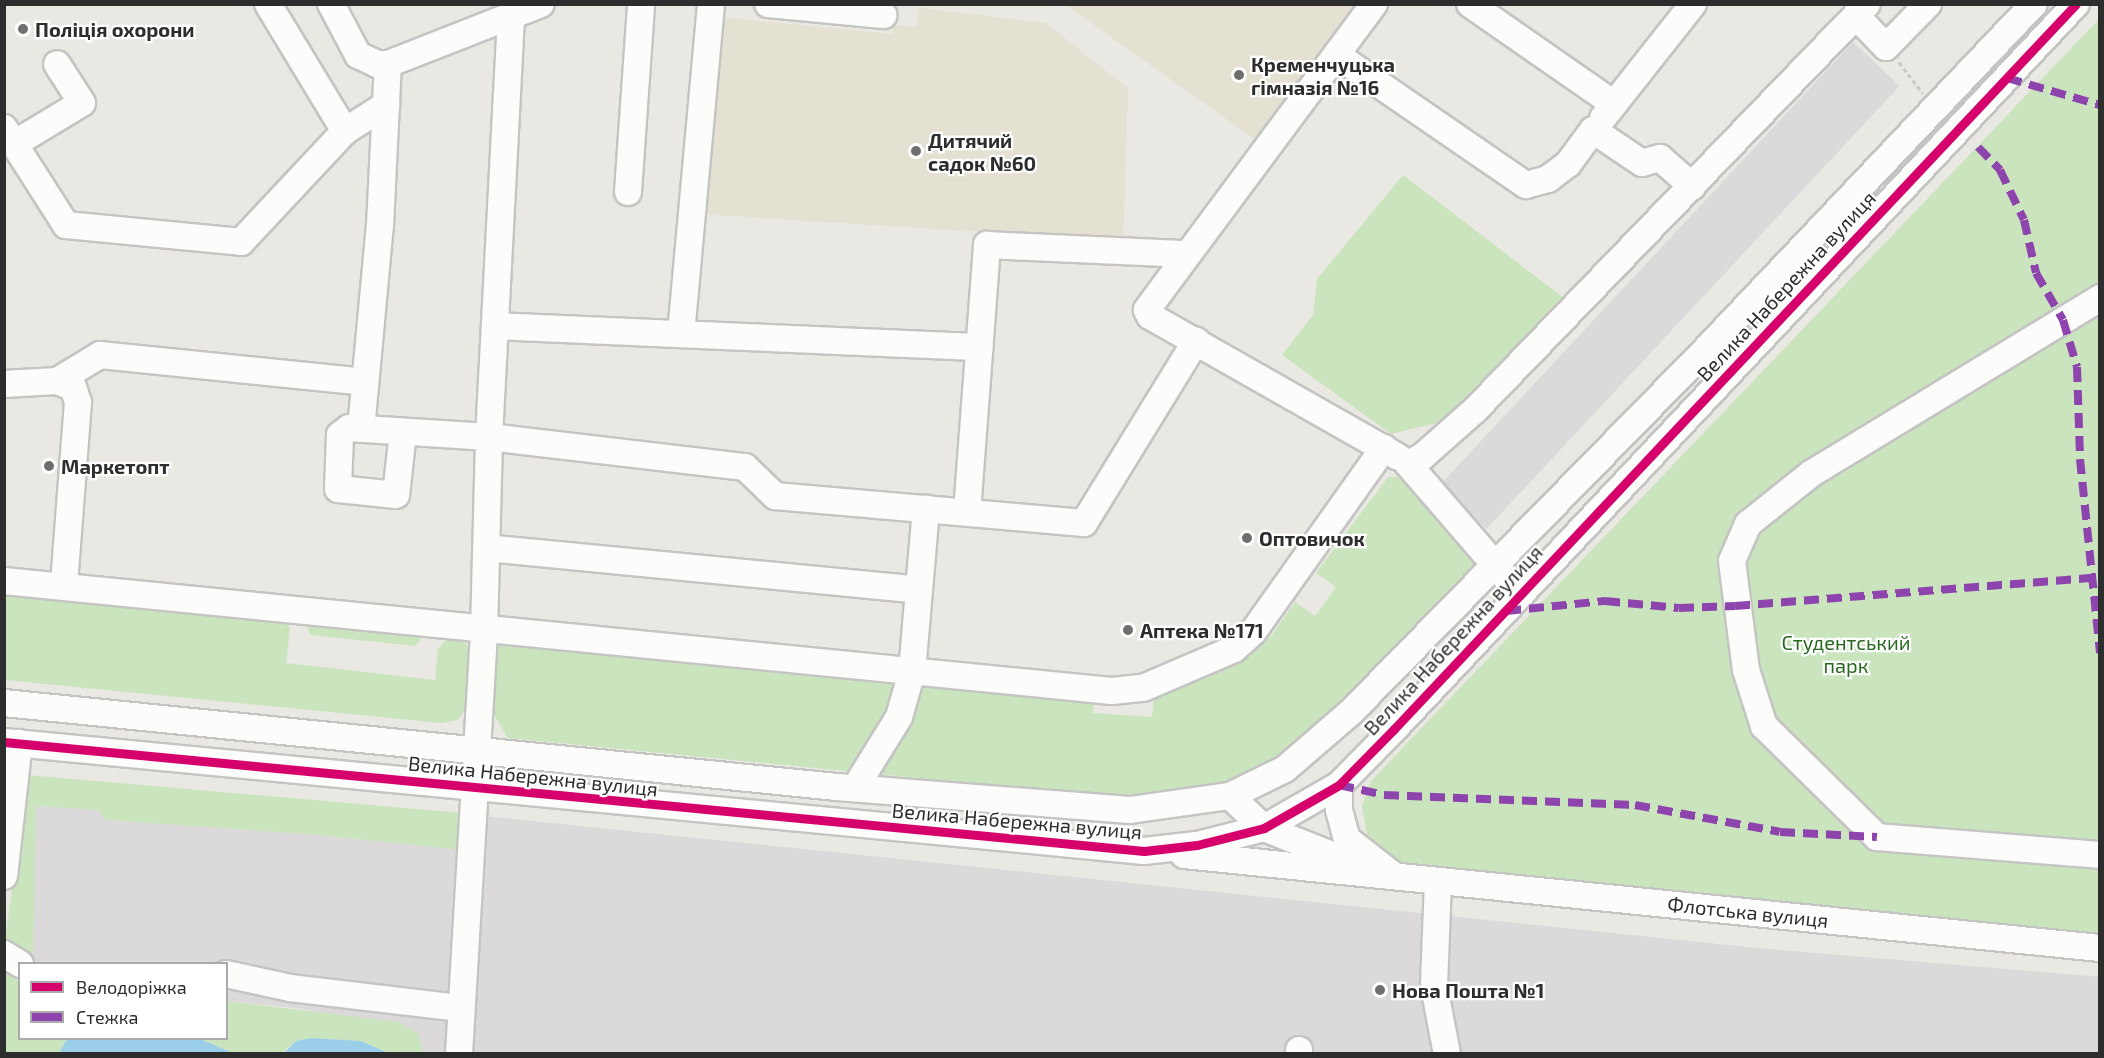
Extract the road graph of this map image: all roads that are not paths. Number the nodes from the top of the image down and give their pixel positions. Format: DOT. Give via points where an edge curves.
graph roads {
  1 [pos="268,4"];
  2 [pos="331,4"];
  3 [pos="541,4"];
  4 [pos="641,4"];
  5 [pos="711,4"];
  6 [pos="768,4"];
  7 [pos="1374,4"];
  8 [pos="1470,4"];
  9 [pos="1694,4"];
  10 [pos="1928,4"];
  11 [pos="2034,4"];
  12 [pos="2076,4"];
  13 [pos="1862,10"];
  14 [pos="883,15"];
  15 [pos="511,18"];
  16 [pos="1338,56"];
  17 [pos="57,64"];
  18 [pos="388,64"];
  19 [pos="1614,104"];
  20 [pos="387,105"];
  21 [pos="1593,130"];
  22 [pos="345,131"];
  23 [pos="10,136"];
  24 [pos="1692,186"];
  25 [pos="628,192"];
  26 [pos="1186,254"];
  27 [pos="2100,298"];
  28 [pos="495,326"];
  29 [pos="681,334"];
  30 [pos="1196,341"];
  31 [pos="980,346"];
  32 [pos="57,381"];
  33 [pos="364,382"];
  34 [pos="4,384"];
  35 [pos="361,429"];
  36 [pos="403,432"];
  37 [pos="489,437"];
  38 [pos="1384,448"];
  39 [pos="1408,464"];
  40 [pos="926,509"];
  41 [pos="967,512"];
  42 [pos="486,548"];
  43 [pos="1495,565"];
  44 [pos="4,580"];
  45 [pos="64,586"];
  46 [pos="919,591"];
  47 [pos="1521,595"];
  48 [pos="484,631"];
  49 [pos="912,672"];
  50 [pos="4,703"];
  51 [pos="11,743"];
  52 [pos="475,752"];
  53 [pos="1339,785"];
  54 [pos="473,788"];
  55 [pos="855,788"];
  56 [pos="1230,796"];
  57 [pos="1264,828"];
  58 [pos="1144,851"];
  59 [pos="2100,855"];
  60 [pos="4,876"];
  61 [pos="1396,877"];
  62 [pos="1438,881"];
  63 [pos="2100,948"];
  64 [pos="4,954"];
  65 [pos="18,962"];
  66 [pos="228,974"];
  67 [pos="461,1008"];
  68 [pos="463,1049"];
  69 [pos="1447,1053"];
  1 -- 22 [label="street"];
  2 -- 18 [label="street" via="358,55 377,64"];
  3 -- 15 [label="street"];
  4 -- 25 [label="street"];
  5 -- 29 [label="street"];
  6 -- 14 [label="street"];
  7 -- 16 [label="street"];
  8 -- 19 [label="street"];
  9 -- 19 [label="street"];
  10 -- 13 [label="street" via="1886,47"];
  11 -- 43 [label="street, Велика Набережна вулиця"];
  12 -- 47 [label="street, Велика Набережна вулиця"];
  13 -- 24 [label="street"];
  15 -- 18 [label="street"];
  15 -- 28 [label="street"];
  16 -- 21 [label="street" via="1526,185 1548,179 1568,164"];
  16 -- 26 [label="street"];
  17 -- 23 [label="street" via="82,103"];
  18 -- 20 [label="street"];
  19 -- 21 [label="street"];
  20 -- 22 [label="street"];
  20 -- 33 [label="street" via="380,226"];
  21 -- 24 [label="street" via="1642,163 1660,158"];
  22 -- 23 [label="street" via="241,242 66,225"];
  24 -- 39 [label="street" via="1475,410 1423,456"];
  26 -- 30 [label="street" via="1147,310 1150,316"];
  26 -- 31 [label="street" via="987,245"];
  27 -- 59 [label="street" via="1812,473 1748,524 1732,561 1746,670 1764,726 1877,837"];
  28 -- 29 [label="street"];
  28 -- 37 [label="street"];
  29 -- 31 [label="street"];
  30 -- 38 [label="street"];
  30 -- 41 [label="street" via="1084,523"];
  31 -- 41 [label="street"];
  32 -- 33 [label="street" via="100,355"];
  32 -- 34 [label="street"];
  32 -- 45 [label="street" via="73,387 78,402"];
  33 -- 35 [label="street"];
  35 -- 36 [label="street"];
  35 -- 36 [label="street" via="349,428 340,435 336,485 342,492 396,495"];
  36 -- 37 [label="street"];
  37 -- 40 [label="street" via="745,467 776,496"];
  37 -- 42 [label="street"];
  38 -- 39 [label="street"];
  38 -- 49 [label="street" via="1253,632 1234,649 1209,662 1143,688 1112,691"];
  39 -- 43 [label="street"];
  40 -- 41 [label="street"];
  40 -- 46 [label="street"];
  42 -- 46 [label="street"];
  42 -- 48 [label="street"];
  43 -- 47 [label="street"];
  43 -- 56 [label="street, Велика Набережна вулиця" via="1334,726 1285,769"];
  44 -- 45 [label="street"];
  45 -- 48 [label="street"];
  46 -- 49 [label="street"];
  47 -- 53 [label="street, Велика Набережна вулиця"];
  48 -- 49 [label="street"];
  48 -- 52 [label="street"];
  49 -- 55 [label="street" via="899,717"];
  50 -- 52 [label="street, Велика Набережна вулиця"];
  51 -- 54 [label="street, Велика Набережна вулиця"];
  51 -- 60 [label="street"];
  52 -- 54 [label="street"];
  52 -- 55 [label="street, Велика Набережна вулиця"];
  53 -- 57 [label="street, Велика Набережна вулиця"];
  53 -- 61 [label="street" via="1338,810 1347,839"];
  54 -- 58 [label="street, Велика Набережна вулиця"];
  54 -- 67 [label="street"];
  55 -- 56 [label="street, Велика Набережна вулиця" via="1130,810"];
  56 -- 57 [label="street"];
  57 -- 58 [label="street, Велика Набережна вулиця" via="1197,845"];
  57 -- 61 [label="street" via="1286,840"];
  58 -- 61 [label="street"];
  61 -- 62 [label="street, Флотська вулиця"];
  62 -- 63 [label="street, Флотська вулиця"];
  62 -- 69 [label="street" via="1434,986"];
  64 -- 65 [label="street"];
  66 -- 67 [label="street" via="290,988"];
  67 -- 68 [label="street"];
}
